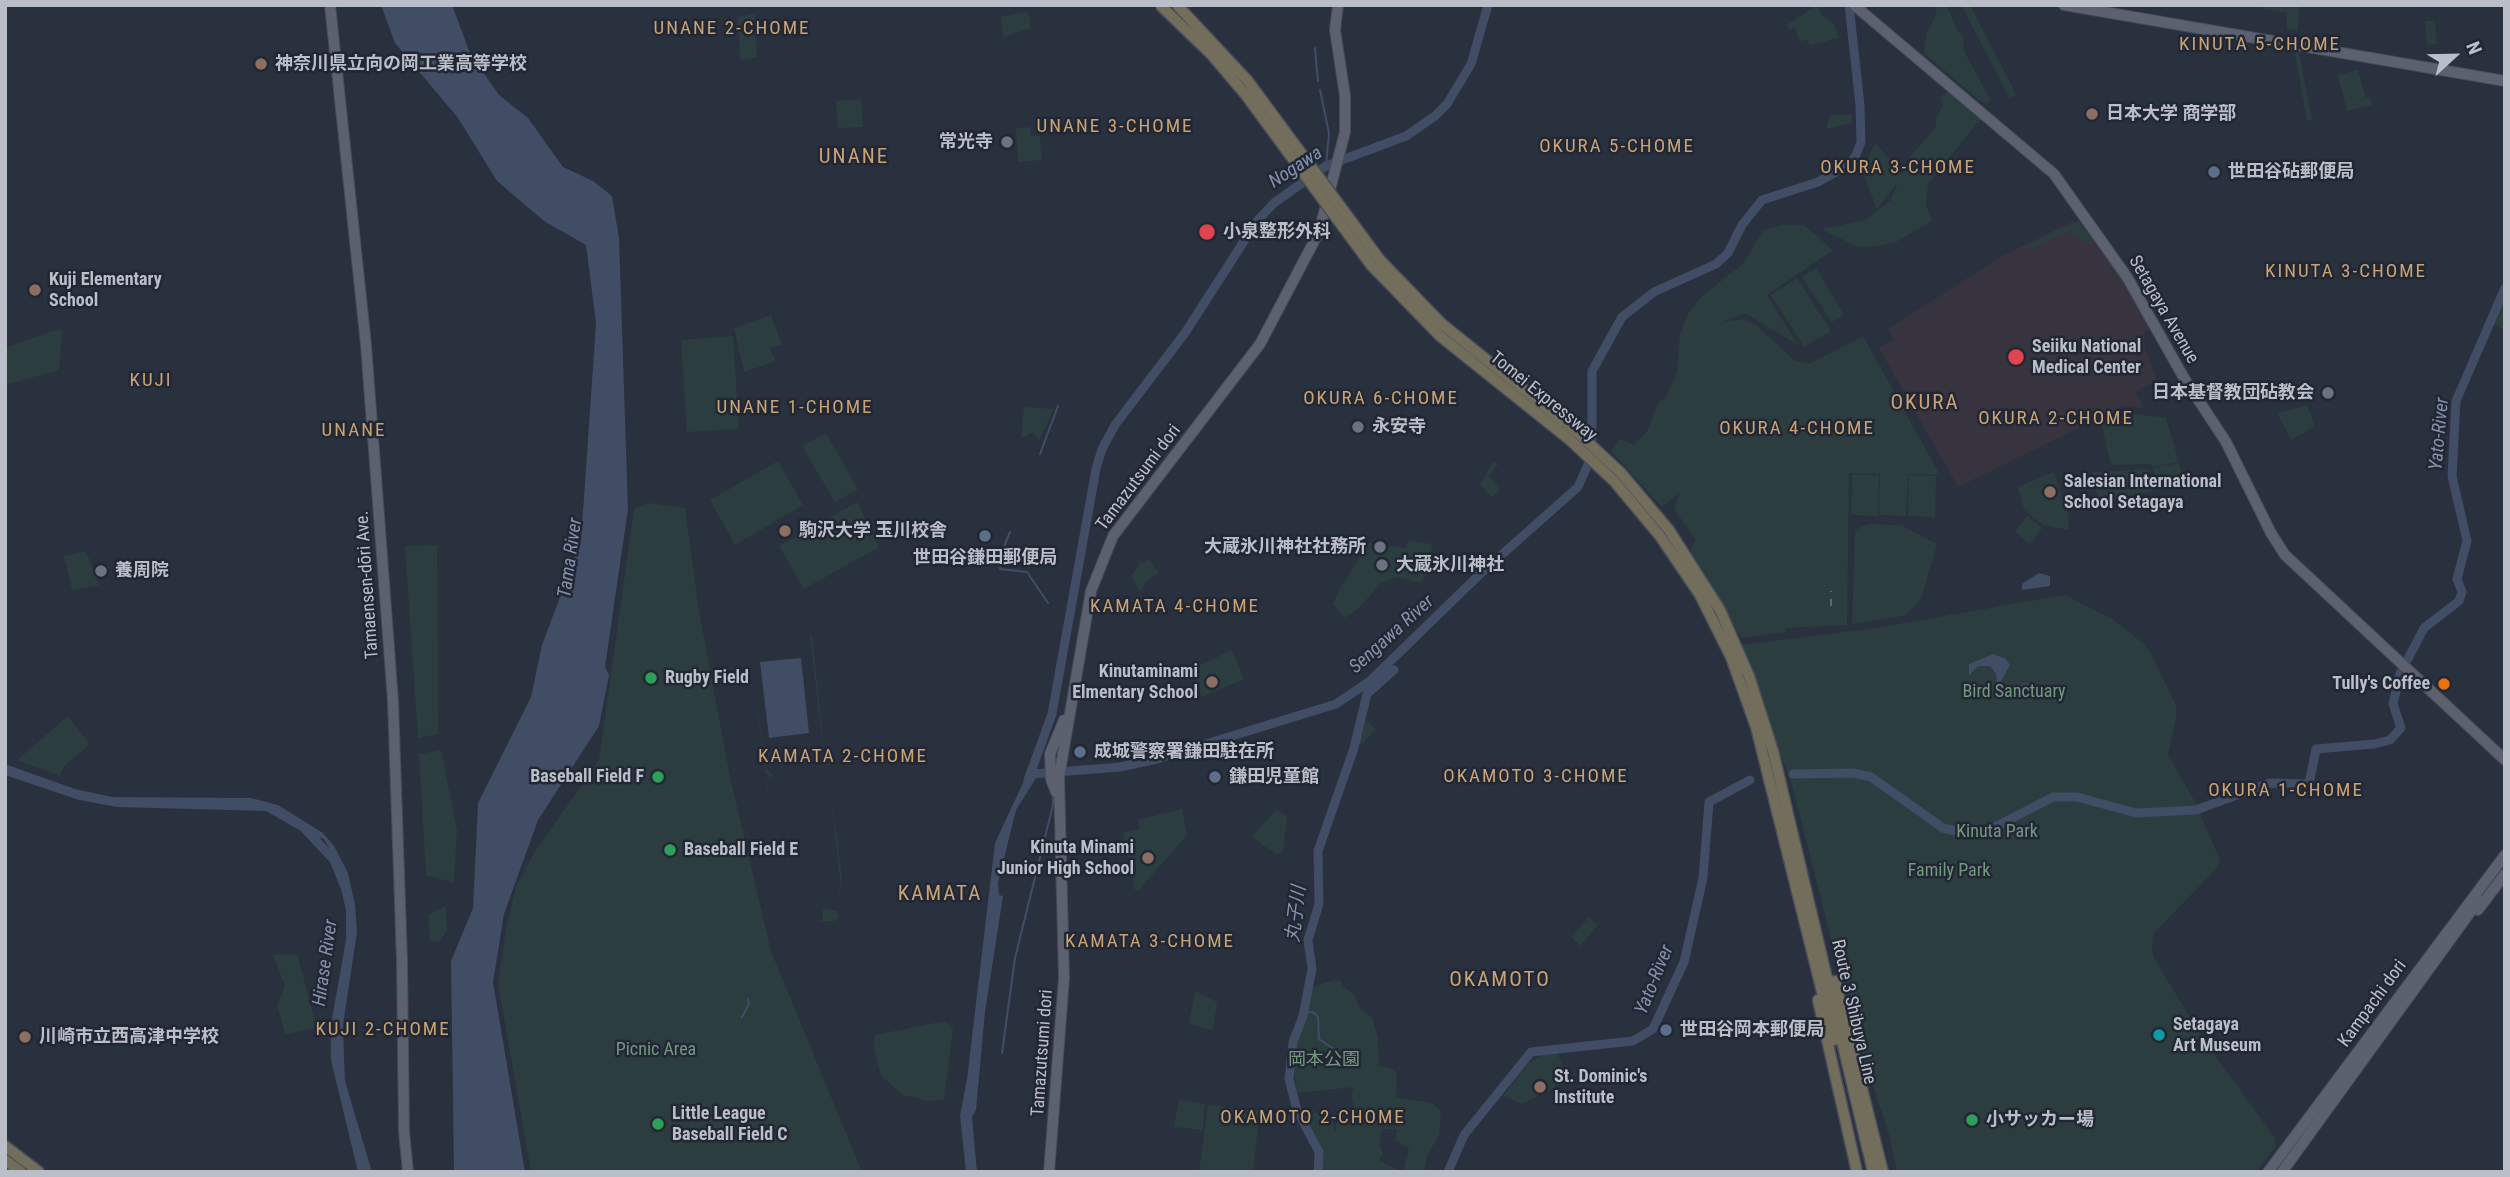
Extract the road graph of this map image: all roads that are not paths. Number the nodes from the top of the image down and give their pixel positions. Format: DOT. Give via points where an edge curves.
graph roads {
  1 [pos="330,5"];
  2 [pos="1160,5"];
  3 [pos="1177,5"];
  4 [pos="1338,5"];
  5 [pos="2064,5"];
  6 [pos="1854,6"];
  7 [pos="2505,81"];
  8 [pos="1376,263"];
  9 [pos="1617,477"];
  10 [pos="2505,760"];
  11 [pos="2505,848"];
  12 [pos="2505,855"];
  13 [pos="2505,865"];
  14 [pos="2505,874"];
  15 [pos="2445,942"];
  16 [pos="1836,1031"];
  17 [pos="6,1155"];
  18 [pos="407,1168"];
  19 [pos="5,1169"];
  20 [pos="10,1172"];
  21 [pos="20,1172"];
  22 [pos="31,1172"];
  23 [pos="39,1172"];
  24 [pos="1049,1172"];
  25 [pos="1857,1172"];
  26 [pos="1866,1172"];
  27 [pos="1873,1172"];
  28 [pos="1883,1172"];
  29 [pos="2268,1172"];
  30 [pos="2282,1172"];
  1 -- 18 [label="main road, Tamaensen-dōri Ave." via="366,345 393,701"];
  2 -- 8 [label="highway, Tomei Expressway, bridge" via="1245,94"];
  3 -- 8 [label="highway, Tomei Expressway, bridge" via="1248,81"];
  4 -- 24 [label="main road, Tamazutsumi dori" via="1335,30 1346,121 1336,176 1313,245 1260,344 1108,543 1091,591 1055,765 1064,978"];
  5 -- 7 [label="main road"];
  6 -- 10 [label="main road, Setagaya Avenue" via="2054,173 2127,277 2293,565"];
  8 -- 9 [label="highway, Tomei Expressway" via="1421,318"];
  9 -- 16 [label="highway, Tomei Expressway" via="1674,555 1721,635 1756,727"];
  9 -- 16 [label="highway, Tomei Expressway" via="1684,551 1730,630 1766,724"];
  11 -- 15 [label="main road" via="2470,892"];
  12 -- 15 [label="main road, Kampachi dori"];
  13 -- 15 [label="main road, Kampachi dori"];
  14 -- 15 [label="main road"];
  15 -- 29 [label="main road, Kampachi dori"];
  15 -- 30 [label="main road, Kampachi dori"];
  16 -- 25 [label="highway"];
  16 -- 26 [label="highway, Route 3 Shibuya Line"];
  16 -- 27 [label="highway, Route 3 Shibuya Line"];
  16 -- 28 [label="highway"];
  17 -- 21 [label="highway"];
  17 -- 22 [label="highway"];
  17 -- 23 [label="highway"];
  19 -- 20 [label="highway"];
}
